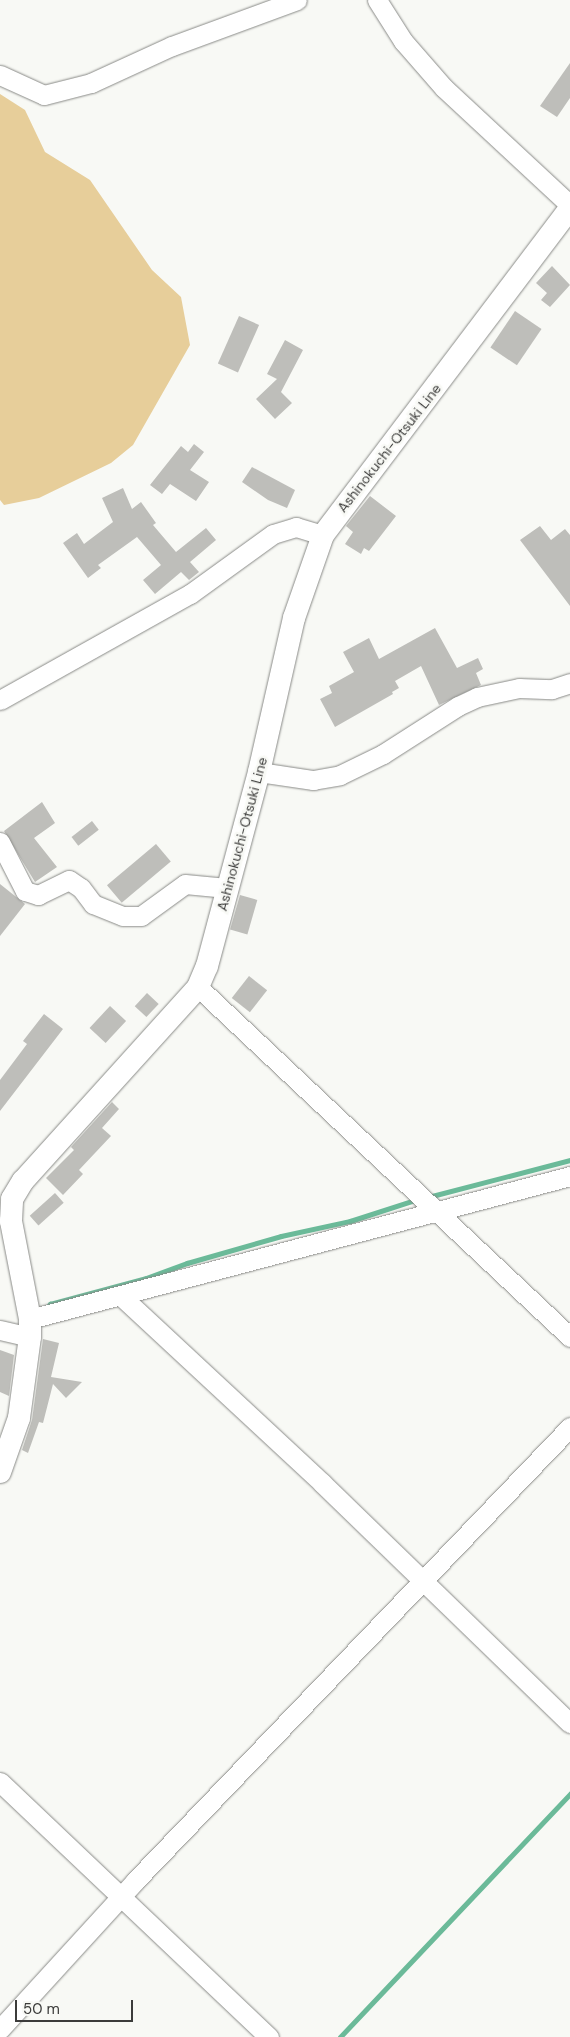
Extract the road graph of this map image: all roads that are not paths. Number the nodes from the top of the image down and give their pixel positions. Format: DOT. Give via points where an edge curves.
graph roads {
  1 [pos="297,0"];
  2 [pos="377,0"];
  3 [pos="0,75"];
  4 [pos="570,206"];
  5 [pos="323,535"];
  6 [pos="570,683"];
  7 [pos="0,700"];
  8 [pos="259,772"];
  9 [pos="0,842"];
  10 [pos="227,888"];
  11 [pos="198,987"];
  12 [pos="570,1176"];
  13 [pos="6,1194"];
  14 [pos="434,1209"];
  15 [pos="121,1296"];
  16 [pos="30,1328"];
  17 [pos="0,1330"];
  18 [pos="570,1337"];
  19 [pos="570,1427"];
  20 [pos="0,1472"];
  21 [pos="422,1580"];
  22 [pos="570,1723"];
  23 [pos="0,1782"];
  24 [pos="122,1897"];
  25 [pos="0,2029"];
  26 [pos="269,2037"];
  1 -- 3 [label="street" via="172,46 91,83 44,95"];
  2 -- 4 [label="street" via="403,41 444,88"];
  4 -- 5 [label="main road, Ashinokuchi-Otsuki Line"];
  5 -- 7 [label="street" via="296,527 272,534 190,594"];
  5 -- 8 [label="main road, Ashinokuchi-Otsuki Line" via="294,618"];
  6 -- 8 [label="street" via="552,689 519,688 477,698 458,706 383,754 340,775 313,780"];
  8 -- 10 [label="main road, Ashinokuchi-Otsuki Line"];
  9 -- 10 [label="street" via="25,891 38,895 69,880 81,888 93,904 123,916 141,916 185,884"];
  10 -- 11 [label="main road, Ashinokuchi-Otsuki Line" via="207,966"];
  11 -- 13 [label="main road, Ashinokuchi-Otsuki Line" via="23,1181"];
  11 -- 14 [label="street"];
  12 -- 14 [label="street"];
  13 -- 16 [label="main road, Ashinokuchi-Otsuki Line"];
  14 -- 15 [label="street"];
  14 -- 18 [label="street"];
  15 -- 16 [label="street"];
  15 -- 21 [label="street"];
  16 -- 17 [label="street"];
  16 -- 20 [label="main road, Ashinokuchi-Otsuki Line" via="20,1418"];
  19 -- 21 [label="street"];
  21 -- 22 [label="street"];
  21 -- 24 [label="street"];
  23 -- 24 [label="street"];
  24 -- 25 [label="street"];
  24 -- 26 [label="street"];
}
